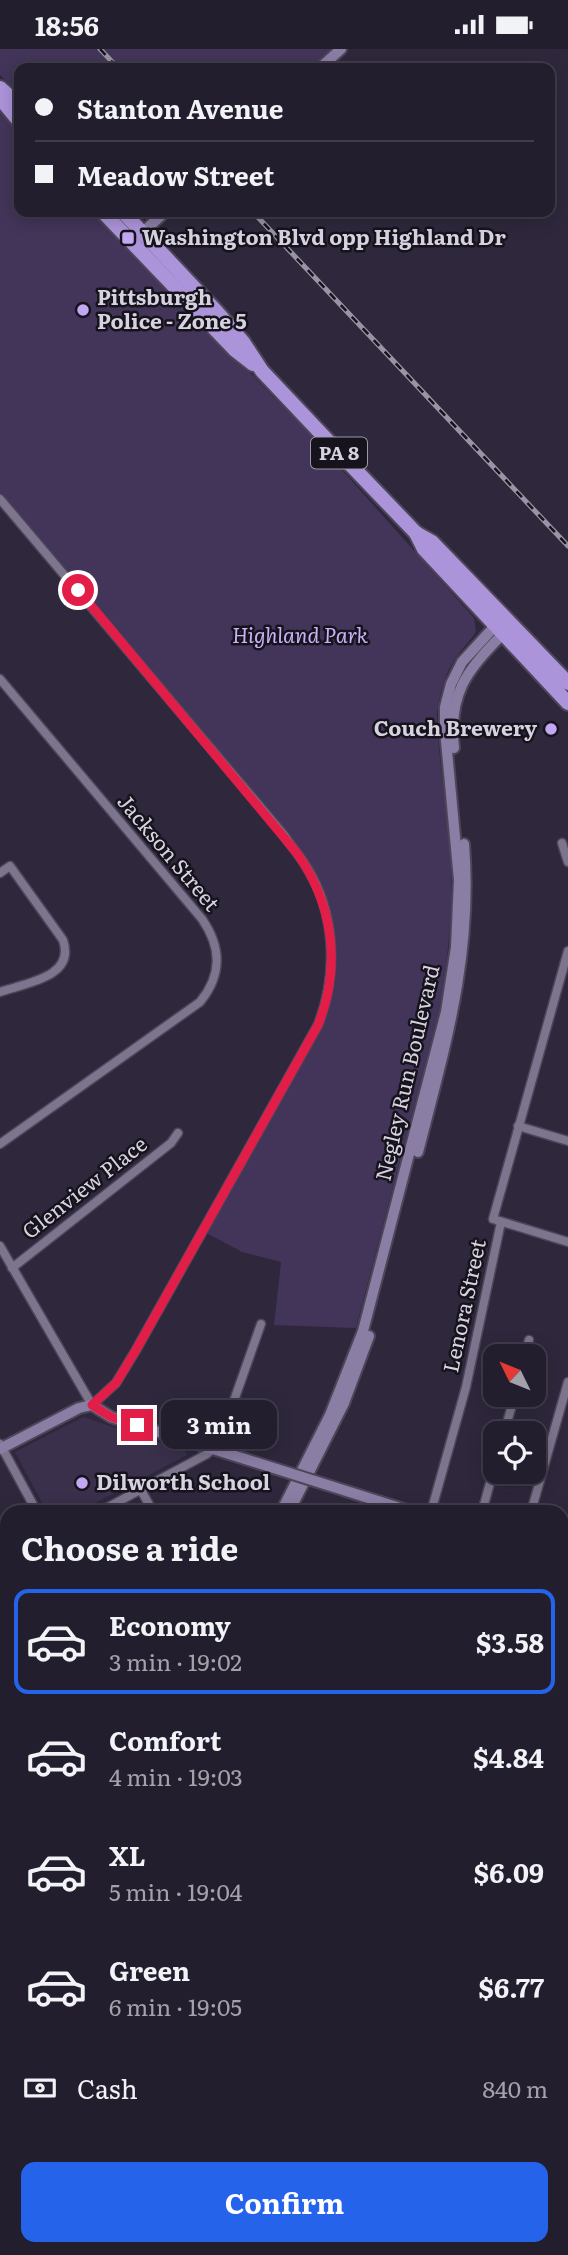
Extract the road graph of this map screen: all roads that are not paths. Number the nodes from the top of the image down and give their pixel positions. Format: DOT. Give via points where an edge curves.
graph roads {
  1 [pos="341,49"];
  2 [pos="326,63"];
  3 [pos="0,88"];
  4 [pos="0,99"];
  5 [pos="14,101"];
  6 [pos="14,115"];
  7 [pos="110,217"];
  8 [pos="125,217"];
  9 [pos="160,217"];
  10 [pos="137,238"];
  11 [pos="0,499"];
  12 [pos="503,627"];
  13 [pos="0,679"];
  14 [pos="568,683"];
  15 [pos="568,703"];
  16 [pos="562,843"];
  17 [pos="568,862"];
  18 [pos="0,873"];
  19 [pos="568,951"];
  20 [pos="0,992"];
  21 [pos="518,1126"];
  22 [pos="178,1133"];
  23 [pos="568,1141"];
  24 [pos="0,1144"];
  25 [pos="501,1222"];
  26 [pos="568,1242"];
  27 [pos="0,1246"];
  28 [pos="12,1268"];
  29 [pos="261,1324"];
  30 [pos="529,1340"];
  31 [pos="528,1344"];
  32 [pos="568,1382"];
  33 [pos="92,1405"];
  34 [pos="558,1413"];
  35 [pos="568,1416"];
  36 [pos="1,1447"];
  37 [pos="213,1449"];
  38 [pos="490,1484"];
  39 [pos="141,1490"];
  40 [pos="33,1505"];
  41 [pos="112,1505"];
  42 [pos="149,1505"];
  43 [pos="285,1505"];
  44 [pos="293,1505"];
  45 [pos="391,1505"];
  46 [pos="433,1505"];
  47 [pos="484,1505"];
  48 [pos="533,1505"];
  1 -- 2 [label="main road"];
  3 -- 5 [label="highway"];
  4 -- 6 [label="highway"];
  7 -- 10 [label="highway, PA 8"];
  8 -- 10 [label="highway, PA 8"];
  9 -- 10 [label="main road"];
  10 -- 12 [label="highway, PA 8" via="243,342 262,371 416,533 424,549"];
  11 -- 33 [label="street" via="284,835 308,868 331,938 331,972 318,1025 136,1350 116,1383"];
  12 -- 14 [label="highway, PA 8"];
  12 -- 15 [label="highway, PA 8"];
  12 -- 43 [label="main road, Negley Run Boulevard" via="462,661 448,691 445,730 459,880 457,947 446,1012 363,1331 334,1407"];
  12 -- 44 [label="main road, Negley Run Boulevard" via="471,668 453,708 467,879 465,940 453,1014 366,1343 337,1418"];
  13 -- 24 [label="street, Jackson Street" via="202,919 212,934 216,968 200,1002"];
  16 -- 17 [label="street"];
  18 -- 20 [label="street" via="10,866 66,948 61,968"];
  19 -- 21 [label="street, Lenora Street"];
  21 -- 23 [label="street"];
  21 -- 25 [label="street, Lenora Street" via="493,1219"];
  22 -- 28 [label="street, Glenview Place"];
  25 -- 26 [label="street"];
  25 -- 46 [label="street, Lenora Street" via="466,1387"];
  27 -- 28 [label="street"];
  28 -- 33 [label="street"];
  29 -- 37 [label="street"];
  30 -- 31 [label="street"];
  32 -- 34 [label="street"];
  33 -- 36 [label="main road"];
  33 -- 37 [label="main road" via="111,1417"];
  34 -- 35 [label="street"];
  34 -- 48 [label="street"];
  36 -- 40 [label="street"];
  37 -- 39 [label="street"];
  37 -- 45 [label="main road, bridge"];
  38 -- 47 [label="street"];
  39 -- 41 [label="street"];
  39 -- 42 [label="street"];
}
